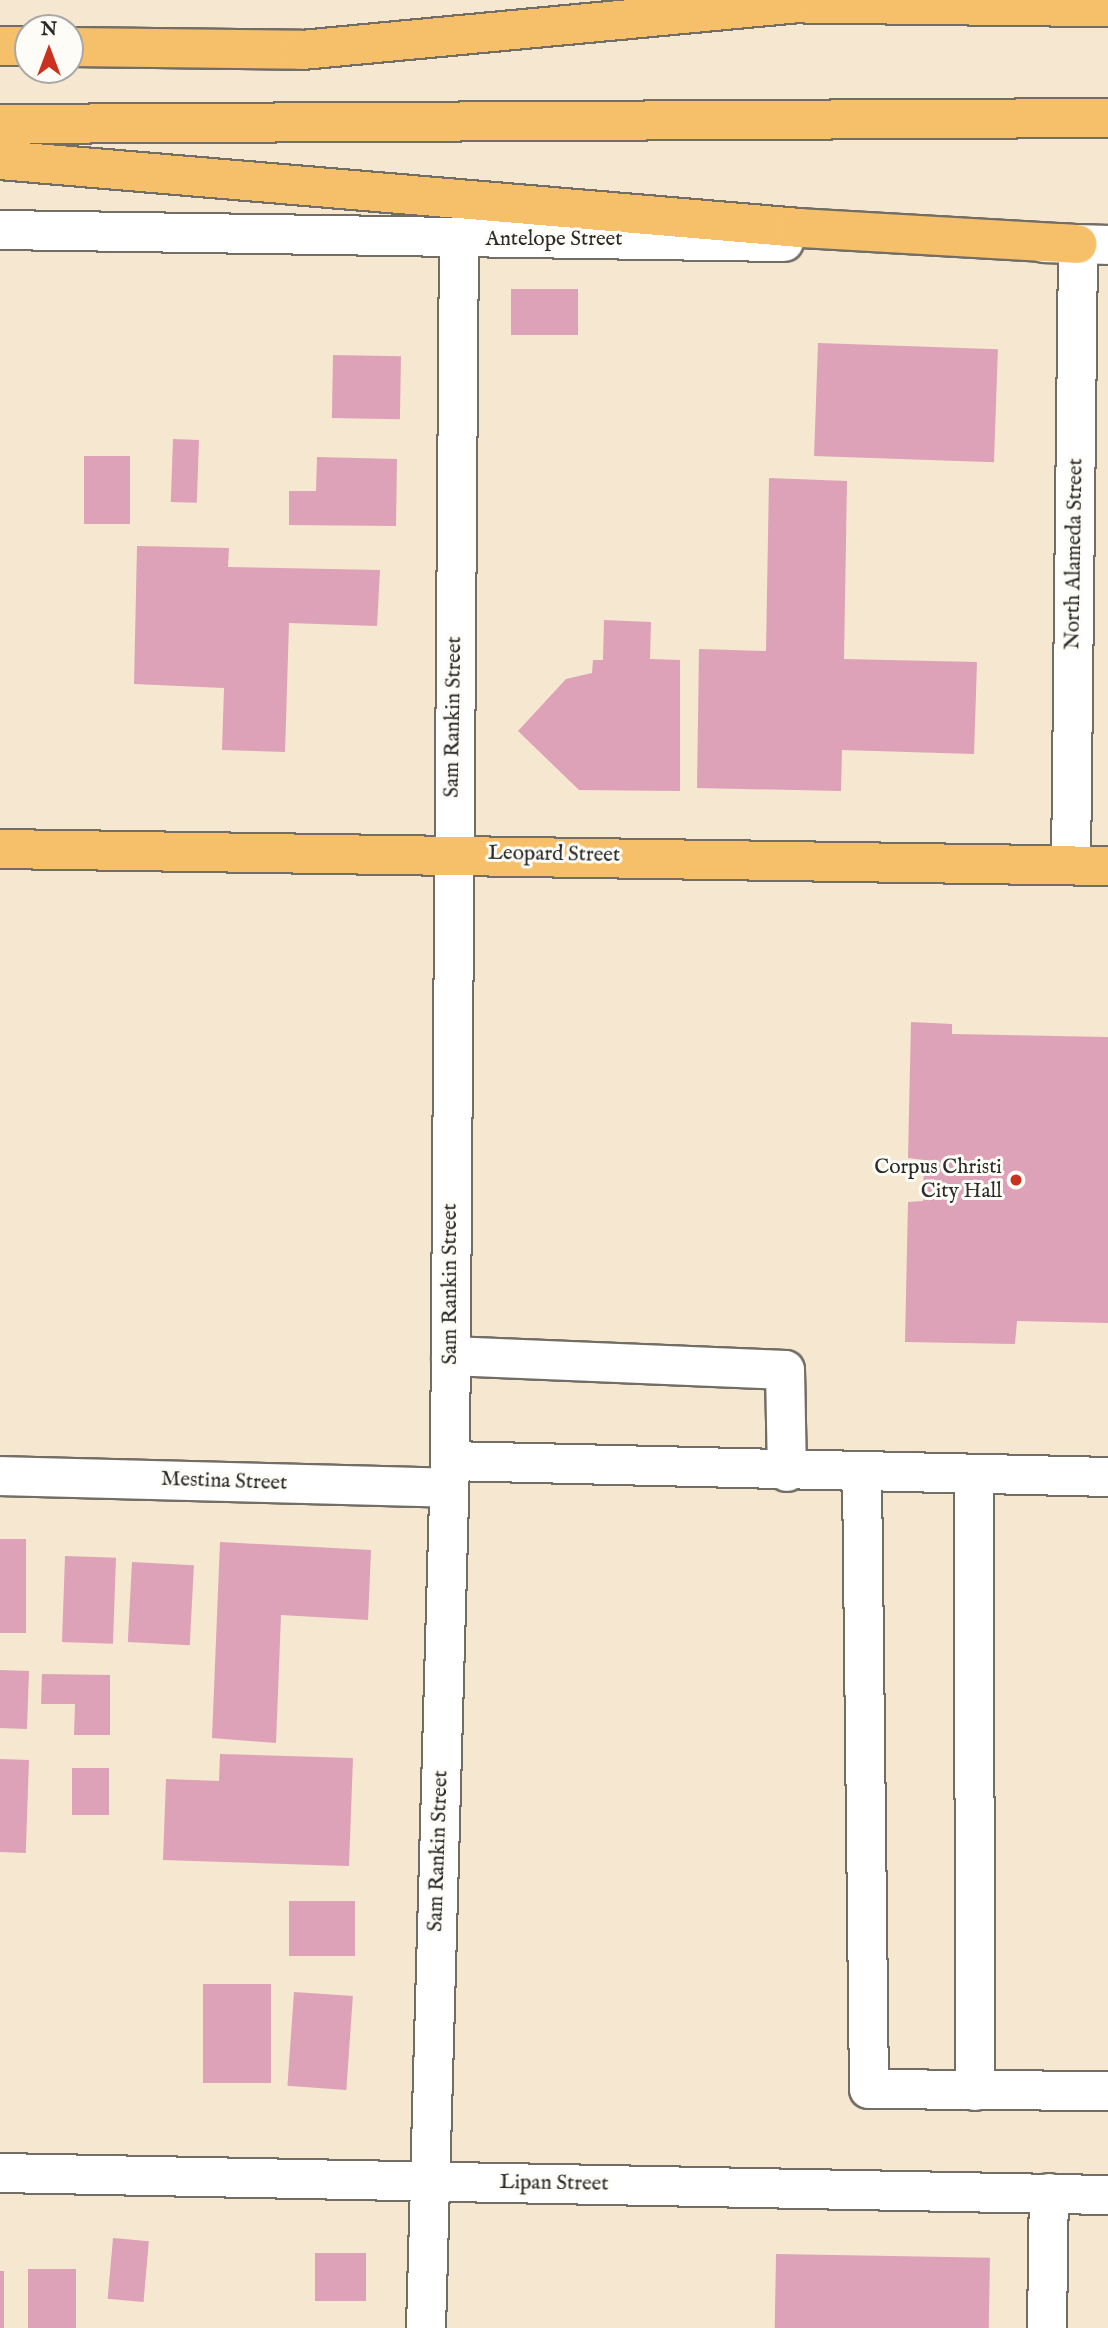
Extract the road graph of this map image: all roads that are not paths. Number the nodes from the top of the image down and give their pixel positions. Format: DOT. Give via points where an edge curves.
graph roads {
  1 [pos="651,0"];
  2 [pos="790,4"];
  3 [pos="1108,6"];
  4 [pos="84,47"];
  5 [pos="1108,118"];
  6 [pos="0,124"];
  7 [pos="0,160"];
  8 [pos="0,230"];
  9 [pos="459,240"];
  10 [pos="1093,244"];
  11 [pos="0,849"];
  12 [pos="452,853"];
  13 [pos="1090,866"];
  14 [pos="451,1356"];
  15 [pos="787,1472"];
  16 [pos="450,1474"];
  17 [pos="862,1474"];
  18 [pos="974,1475"];
  19 [pos="0,1476"];
  20 [pos="1108,1477"];
  21 [pos="975,2091"];
  22 [pos="1108,2091"];
  23 [pos="0,2173"];
  24 [pos="430,2182"];
  25 [pos="1049,2193"];
  26 [pos="1108,2195"];
  27 [pos="426,2328"];
  28 [pos="1047,2328"];
  1 -- 2 [label="main road"];
  2 -- 3 [label="main road"];
  2 -- 4 [label="main road" via="302,50"];
  5 -- 6 [label="main road"];
  7 -- 10 [label="main road" via="799,228"];
  8 -- 9 [label="street, Antelope Street"];
  9 -- 10 [label="street, Antelope Street"];
  9 -- 12 [label="street, Sam Rankin Street"];
  10 -- 13 [label="street, North Alameda Street"];
  11 -- 12 [label="main road, Leopard Street"];
  12 -- 13 [label="main road, Leopard Street"];
  12 -- 14 [label="street, Sam Rankin Street"];
  14 -- 15 [label="street" via="785,1370"];
  14 -- 16 [label="street, Sam Rankin Street"];
  15 -- 16 [label="street, Mestina Street"];
  15 -- 17 [label="street, Mestina Street"];
  16 -- 19 [label="street, Mestina Street"];
  16 -- 24 [label="street, Sam Rankin Street"];
  17 -- 18 [label="street, Mestina Street"];
  17 -- 21 [label="street" via="869,2089"];
  18 -- 20 [label="street, Mestina Street"];
  18 -- 21 [label="street"];
  21 -- 22 [label="street"];
  23 -- 24 [label="street, Lipan Street"];
  24 -- 25 [label="street, Lipan Street"];
  24 -- 27 [label="street, Sam Rankin Street"];
  25 -- 26 [label="street, Lipan Street"];
  25 -- 28 [label="street"];
}
